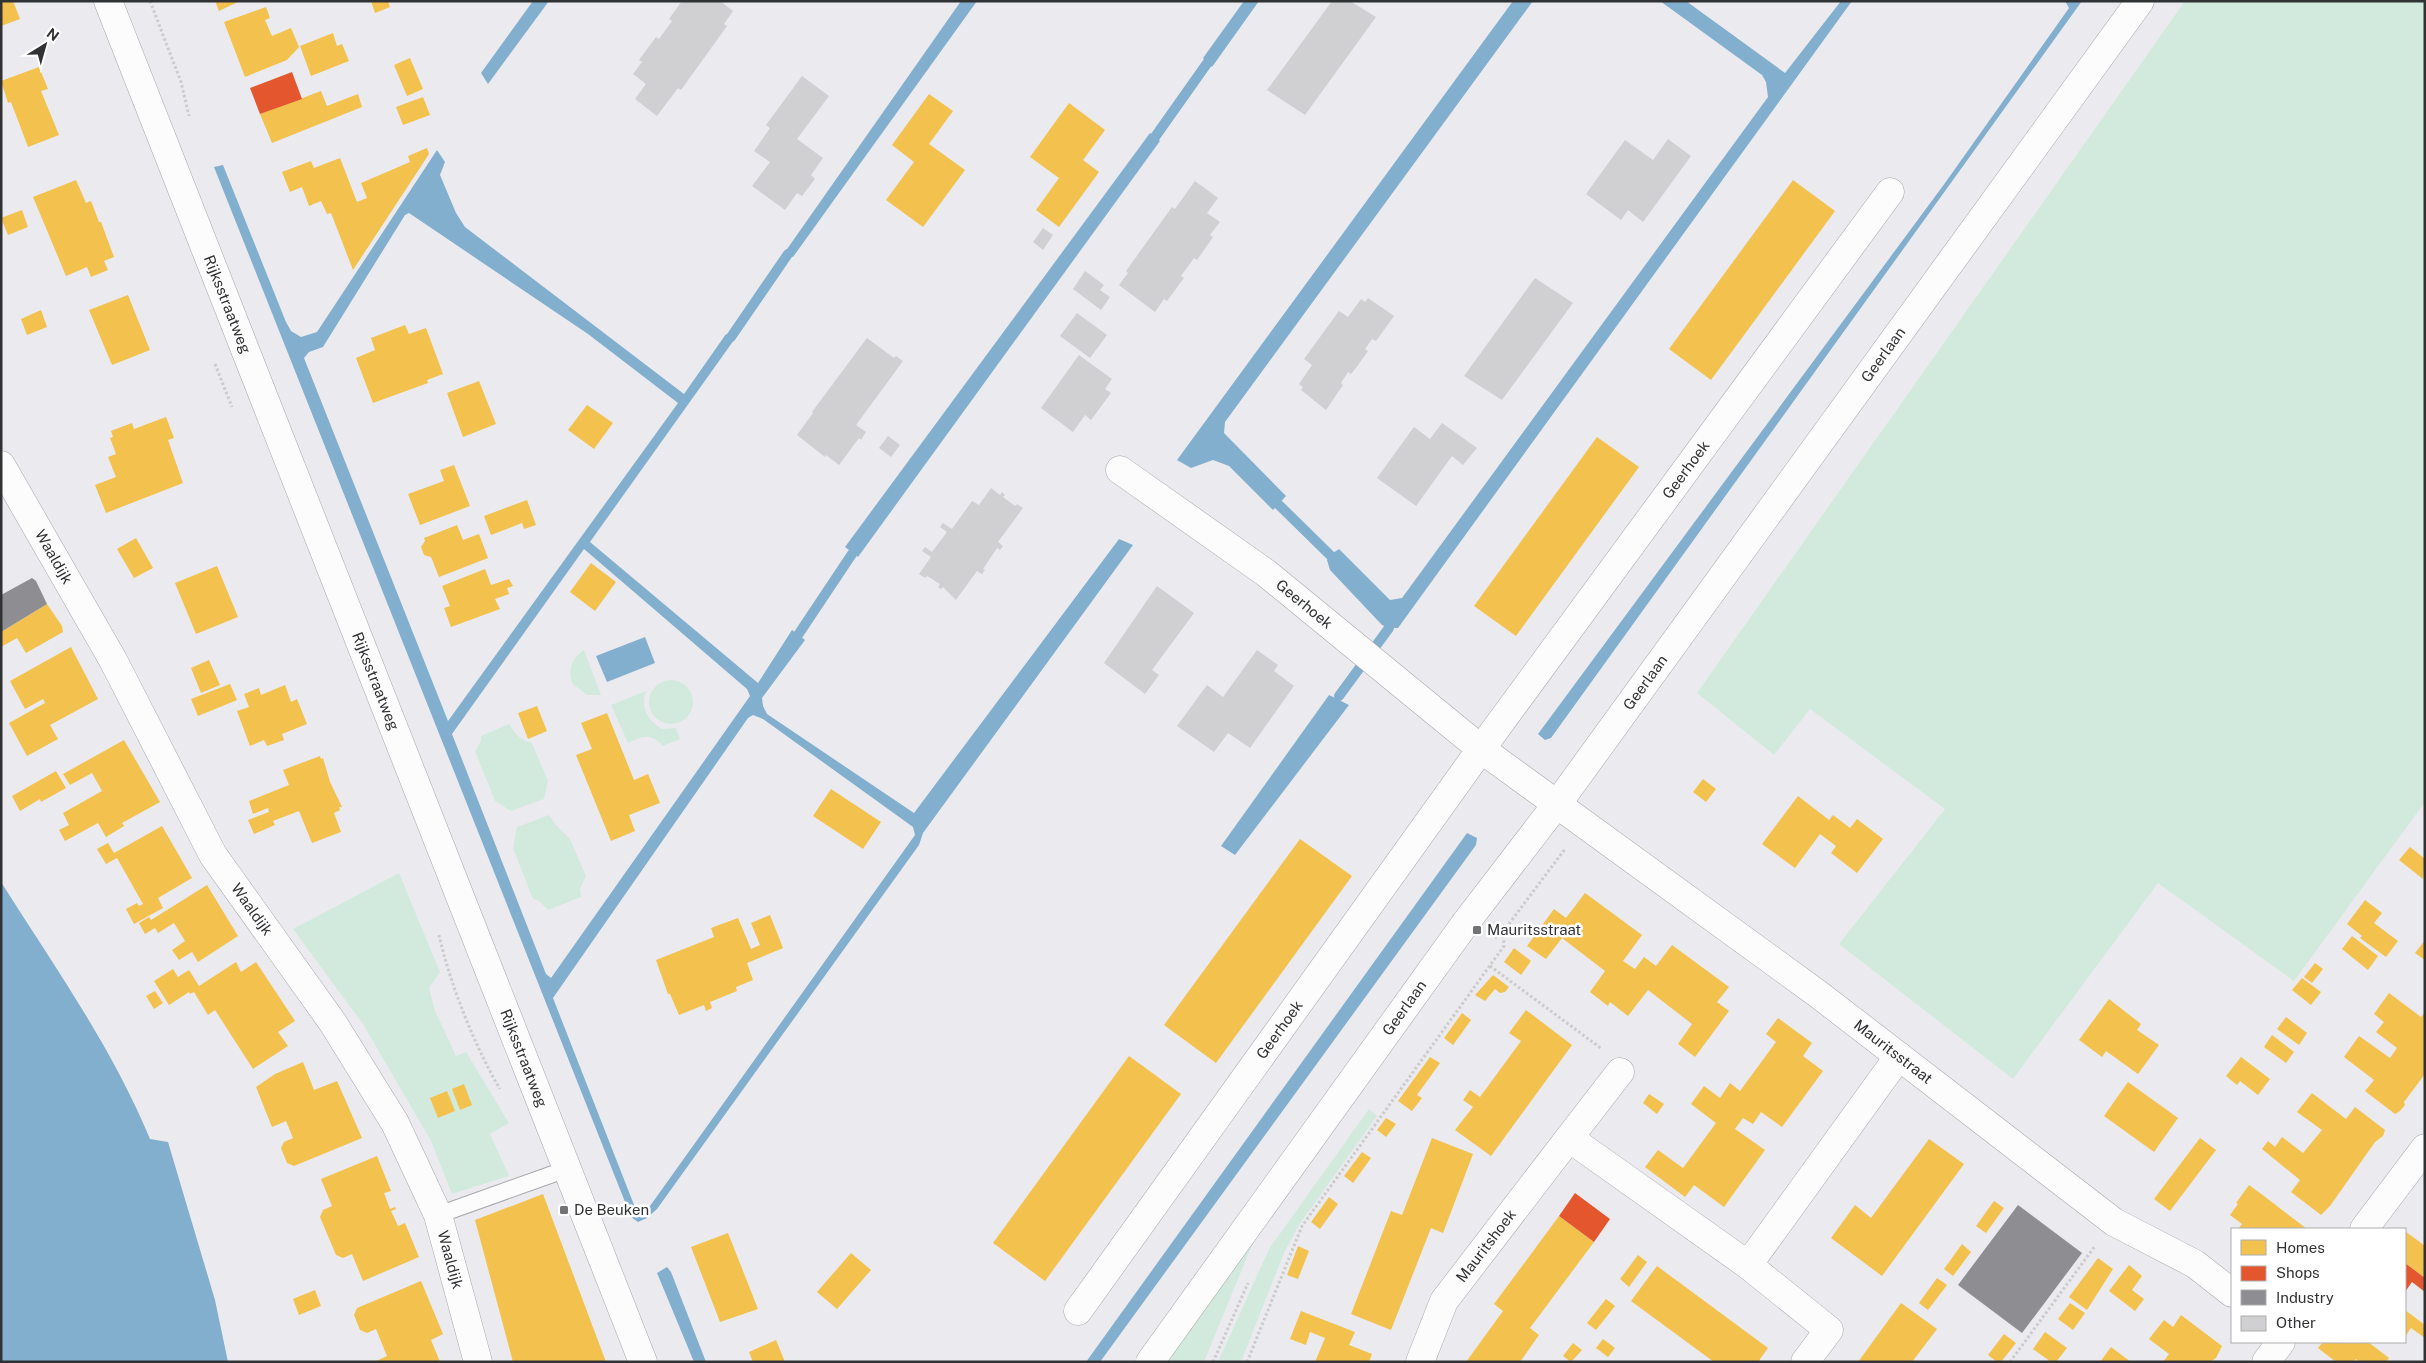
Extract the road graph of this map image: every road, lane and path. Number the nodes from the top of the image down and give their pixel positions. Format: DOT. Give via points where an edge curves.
graph roads {
  1 [pos="108,1"];
  2 [pos="2140,1"];
  3 [pos="1890,192"];
  4 [pos="1,465"];
  5 [pos="1120,470"];
  6 [pos="1481,749"];
  7 [pos="1557,804"];
  8 [pos="1503,932"];
  9 [pos="1490,966"];
  10 [pos="1899,1056"];
  11 [pos="1620,1072"];
  12 [pos="1570,1138"];
  13 [pos="2425,1148"];
  14 [pos="567,1169"];
  15 [pos="438,1215"];
  16 [pos="2114,1222"];
  17 [pos="2365,1228"];
  18 [pos="1748,1265"];
  19 [pos="2231,1292"];
  20 [pos="1078,1311"];
  21 [pos="2280,1343"];
  22 [pos="478,1362"];
  23 [pos="643,1362"];
  24 [pos="1150,1362"];
  25 [pos="1247,1362"];
  26 [pos="1420,1362"];
  27 [pos="1805,1362"];
  28 [pos="2010,1362"];
  29 [pos="2266,1362"];
  1 -- 14 [label="street, Rijksstraatweg"];
  2 -- 7 [label="street, Geerlaan"];
  3 -- 6 [label="street, Geerhoek"];
  4 -- 15 [label="street, Waaldijk" via="114,660 213,854 338,1031 395,1123"];
  5 -- 6 [label="street, Geerhoek" via="1266,573"];
  6 -- 7 [label="street, Geerhoek"];
  6 -- 20 [label="street, Geerhoek"];
  7 -- 10 [label="street, Mauritsstraat"];
  7 -- 24 [label="street, Geerlaan" via="1467,921"];
  8 -- 9 [label="path" via="1504,946"];
  9 -- 11 [label="path" via="1614,1057"];
  9 -- 25 [label="path" via="1302,1226"];
  10 -- 16 [label="street, Mauritsstraat"];
  10 -- 18 [label="street"];
  11 -- 12 [label="street, Mauritshoek"];
  12 -- 18 [label="street"];
  12 -- 26 [label="street, Mauritshoek" via="1444,1301"];
  13 -- 17 [label="street"];
  14 -- 15 [label="lane"];
  14 -- 23 [label="street, Rijksstraatweg"];
  15 -- 22 [label="street, Waaldijk"];
  16 -- 19 [label="street, Mauritsstraat" via="2195,1264"];
  16 -- 28 [label="path"];
  18 -- 27 [label="street" via="1828,1330"];
  21 -- 29 [label="street"];
}
